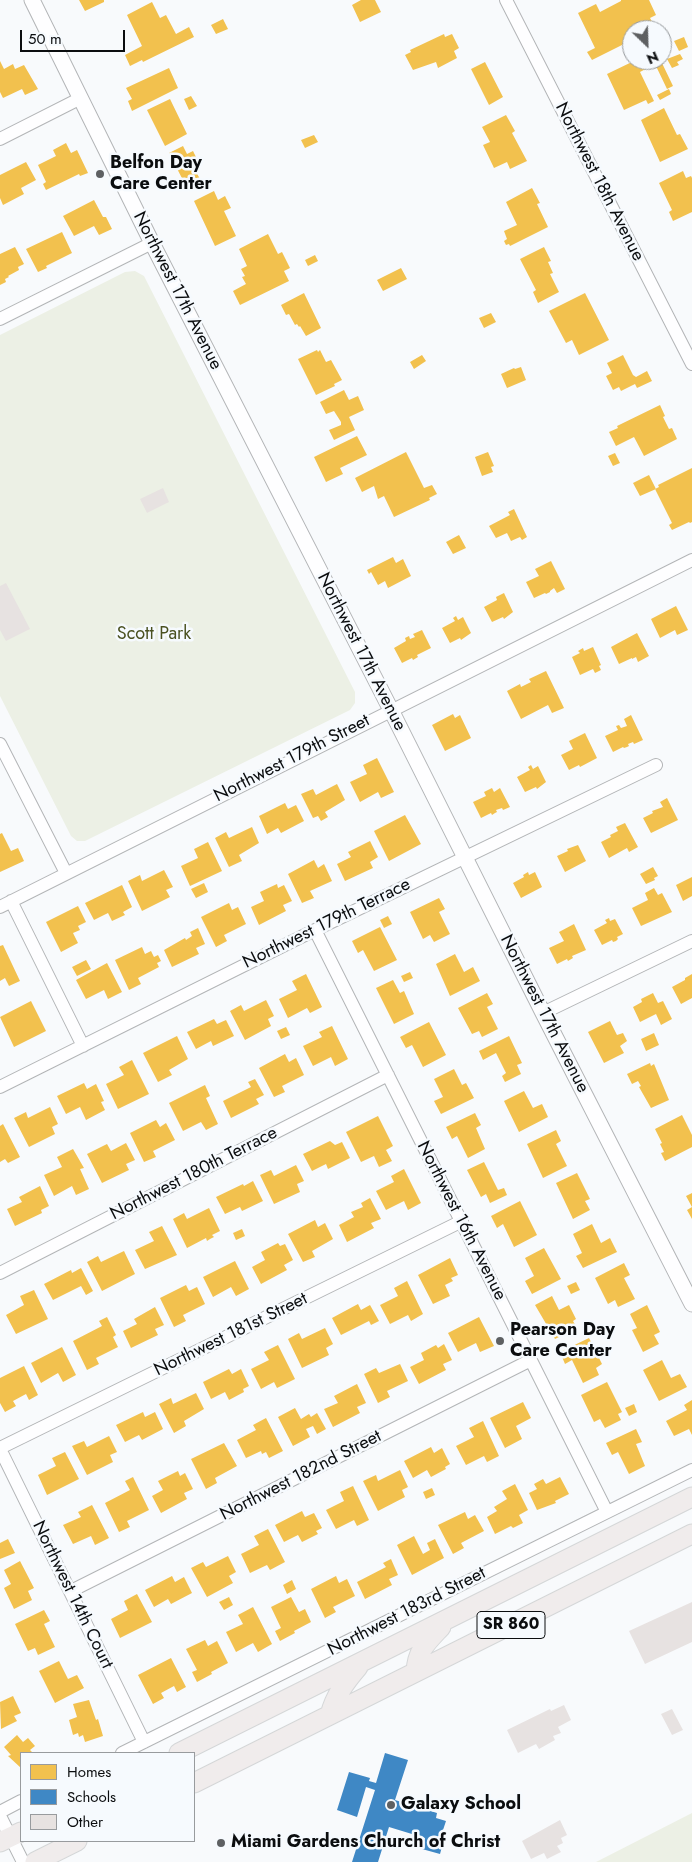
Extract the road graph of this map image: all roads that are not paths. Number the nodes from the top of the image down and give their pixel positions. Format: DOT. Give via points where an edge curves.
graph roads {
  1 [pos="32,0"];
  2 [pos="506,0"];
  3 [pos="81,98"];
  4 [pos="0,139"];
  5 [pos="152,243"];
  6 [pos="0,319"];
  7 [pos="692,364"];
  8 [pos="692,560"];
  9 [pos="391,710"];
  10 [pos="0,744"];
  11 [pos="656,765"];
  12 [pos="465,858"];
  13 [pos="66,873"];
  14 [pos="5,904"];
  15 [pos="315,930"];
  16 [pos="692,941"];
  17 [pos="543,1013"];
  18 [pos="82,1046"];
  19 [pos="388,1075"];
  20 [pos="0,1087"];
  21 [pos="462,1221"];
  22 [pos="0,1273"];
  23 [pos="692,1304"];
  24 [pos="531,1360"];
  25 [pos="0,1448"];
  26 [pos="692,1470"];
  27 [pos="692,1497"];
  28 [pos="607,1512"];
  29 [pos="692,1534"];
  30 [pos="71,1592"];
  31 [pos="446,1620"];
  32 [pos="361,1662"];
  33 [pos="416,1672"];
  34 [pos="330,1715"];
  35 [pos="144,1742"];
  36 [pos="124,1752"];
  37 [pos="181,1752"];
  38 [pos="195,1782"];
  39 [pos="20,1802"];
  40 [pos="0,1812"];
  41 [pos="0,1816"];
  42 [pos="11,1837"];
  43 [pos="75,1842"];
  44 [pos="23,1862"];
  45 [pos="34,1862"];
  1 -- 3 [label="street, Northwest 17th Avenue"];
  2 -- 7 [label="street, Northwest 18th Avenue"];
  3 -- 4 [label="street"];
  3 -- 5 [label="street, Northwest 17th Avenue"];
  5 -- 6 [label="street"];
  5 -- 9 [label="street, Northwest 17th Avenue"];
  8 -- 9 [label="street, Northwest 179th Street"];
  9 -- 12 [label="street, Northwest 17th Avenue"];
  9 -- 13 [label="street, Northwest 179th Street"];
  10 -- 13 [label="street"];
  11 -- 12 [label="street, Northwest 179th Terrace"];
  12 -- 15 [label="street, Northwest 179th Terrace"];
  12 -- 17 [label="street, Northwest 17th Avenue"];
  13 -- 14 [label="street, Northwest 179th Street"];
  14 -- 18 [label="street"];
  15 -- 18 [label="street, Northwest 179th Terrace"];
  15 -- 19 [label="street, Northwest 16th Avenue"];
  16 -- 17 [label="street"];
  17 -- 23 [label="street, Northwest 17th Avenue"];
  18 -- 20 [label="street, Northwest 179th Terrace"];
  19 -- 21 [label="street, Northwest 16th Avenue"];
  19 -- 22 [label="street, Northwest 180th Terrace"];
  21 -- 24 [label="street, Northwest 16th Avenue"];
  21 -- 25 [label="street, Northwest 181st Street"];
  24 -- 28 [label="street, Northwest 16th Avenue"];
  24 -- 30 [label="street, Northwest 182nd Street"];
  25 -- 30 [label="street, Northwest 14th Court"];
  26 -- 28 [label="street, Northwest 183rd Street"];
  27 -- 31 [label="main road, Northwest 183rd Street / SR 860"];
  28 -- 35 [label="street, Northwest 183rd Street"];
  29 -- 33 [label="main road, SR 860"];
  30 -- 35 [label="street, Northwest 14th Court"];
  31 -- 32 [label="main road, Northwest 183rd Street / SR 860"];
  31 -- 33 [label="main road" via="422,1648"];
  32 -- 34 [label="main road" via="334,1700"];
  32 -- 37 [label="main road, Northwest 183rd Street / SR 860"];
  33 -- 34 [label="main road, SR 860"];
  34 -- 38 [label="main road, SR 860"];
  35 -- 36 [label="street, Northwest 183rd Street"];
  39 -- 40 [label="street"];
  41 -- 42 [label="street"];
  42 -- 44 [label="street"];
  43 -- 45 [label="main road"];
}
